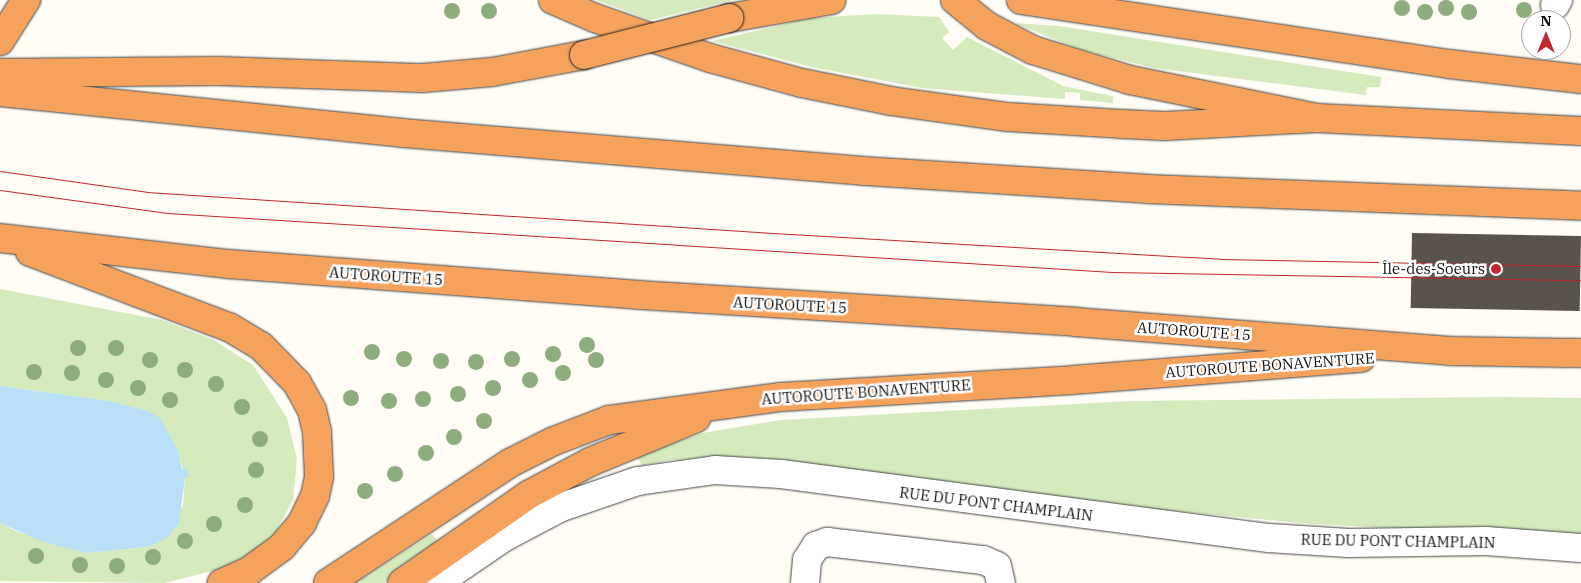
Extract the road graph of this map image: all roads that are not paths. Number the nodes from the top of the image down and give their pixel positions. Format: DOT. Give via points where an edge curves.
graph roads {
  1 [pos="26,0"];
  2 [pos="553,0"];
  3 [pos="830,0"];
  4 [pos="955,0"];
  5 [pos="1021,0"];
  6 [pos="0,41"];
  7 [pos="0,73"];
  8 [pos="1581,79"];
  9 [pos="10,93"];
  10 [pos="1317,118"];
  11 [pos="1581,131"];
  12 [pos="1581,206"];
  13 [pos="0,240"];
  14 [pos="1450,351"];
  15 [pos="1581,354"];
  16 [pos="739,401"];
  17 [pos="1581,548"];
  18 [pos="222,583"];
  19 [pos="328,583"];
  20 [pos="402,583"];
  21 [pos="437,583"];
  22 [pos="805,583"];
  23 [pos="1001,583"];
  1 -- 6 [label="highway"];
  2 -- 10 [label="highway" via="710,58 802,83 891,101 1008,117 1165,126"];
  3 -- 7 [label="highway, bridge" via="730,18 584,55 507,70 424,78 219,71"];
  4 -- 10 [label="highway" via="987,26 1060,60 1130,80"];
  5 -- 8 [label="highway" via="1449,64"];
  9 -- 12 [label="highway" via="402,133 854,170 1157,189"];
  10 -- 11 [label="highway"];
  13 -- 14 [label="highway, AUTOROUTE 15" via="337,273 1075,322"];
  13 -- 18 [label="highway" via="229,327 261,346 297,383 312,410 317,432 319,477 302,523 272,556"];
  14 -- 15 [label="highway, AUTOROUTE 15"];
  14 -- 16 [label="highway, AUTOROUTE BONAVENTURE" via="1074,380"];
  16 -- 19 [label="highway, AUTOROUTE BONAVENTURE" via="609,420 554,441 485,478"];
  16 -- 20 [label="highway" via="620,448 560,478 499,515"];
  17 -- 21 [label="street, RUE DU PONT CHAMPLAIN" via="1486,541 1322,543 772,473 715,470 638,482 559,508 506,536"];
  22 -- 23 [label="street" via="807,560 816,546 828,542 983,560 997,566"];
}
